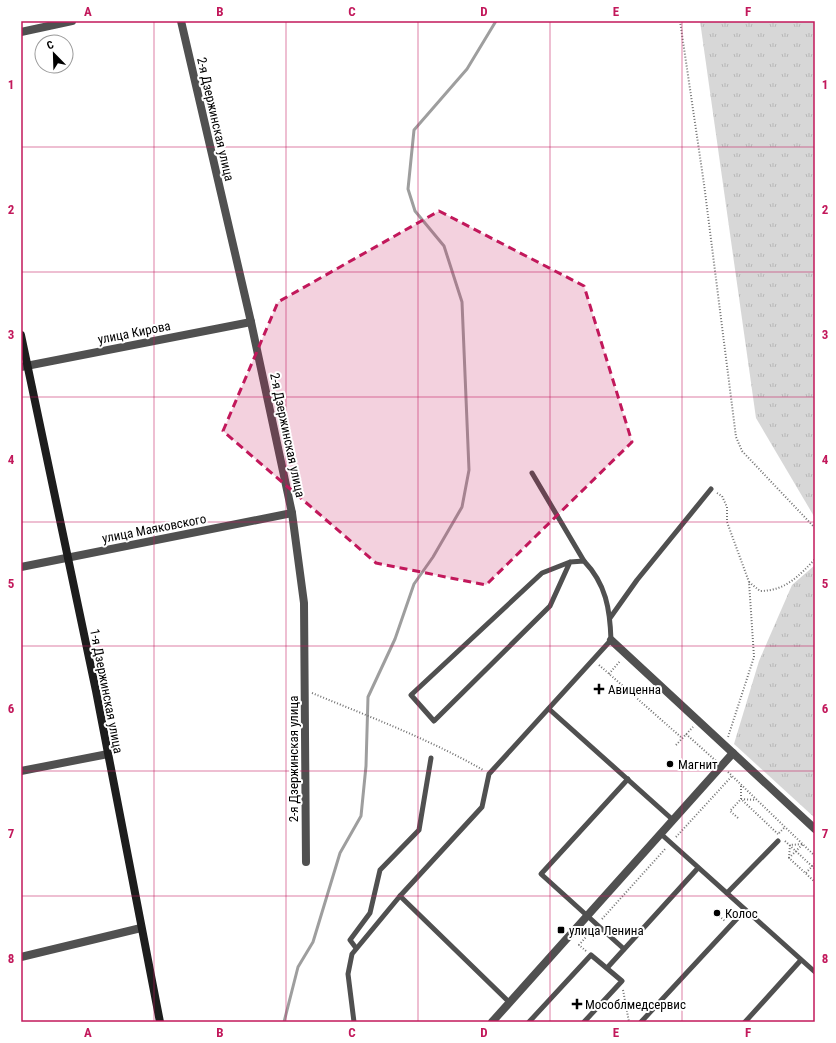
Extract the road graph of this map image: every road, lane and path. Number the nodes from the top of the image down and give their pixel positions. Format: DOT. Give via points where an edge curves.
graph roads {
  1 [pos="72,21"];
  2 [pos="181,21"];
  3 [pos="680,21"];
  4 [pos="21,32"];
  5 [pos="251,322"];
  6 [pos="21,335"];
  7 [pos="24,366"];
  8 [pos="532,473"];
  9 [pos="711,489"];
  10 [pos="292,513"];
  11 [pos="815,528"];
  12 [pos="67,558"];
  13 [pos="815,559"];
  14 [pos="584,561"];
  15 [pos="570,562"];
  16 [pos="21,567"];
  17 [pos="750,582"];
  18 [pos="610,618"];
  19 [pos="611,640"];
  20 [pos="627,654"];
  21 [pos="593,660"];
  22 [pos="609,674"];
  23 [pos="319,696"];
  24 [pos="549,709"];
  25 [pos="698,721"];
  26 [pos="686,734"];
  27 [pos="682,738"];
  28 [pos="676,745"];
  29 [pos="725,746"];
  30 [pos="733,753"];
  31 [pos="108,754"];
  32 [pos="431,758"];
  33 [pos="721,766"];
  34 [pos="21,771"];
  35 [pos="489,774"];
  36 [pos="732,776"];
  37 [pos="628,780"];
  38 [pos="741,785"];
  39 [pos="741,799"];
  40 [pos="757,800"];
  41 [pos="738,818"];
  42 [pos="673,820"];
  43 [pos="815,829"];
  44 [pos="661,834"];
  45 [pos="778,841"];
  46 [pos="671,843"];
  47 [pos="803,844"];
  48 [pos="790,845"];
  49 [pos="796,851"];
  50 [pos="815,856"];
  51 [pos="789,858"];
  52 [pos="306,862"];
  53 [pos="815,863"];
  54 [pos="812,866"];
  55 [pos="698,868"];
  56 [pos="815,869"];
  57 [pos="806,873"];
  58 [pos="814,881"];
  59 [pos="727,893"];
  60 [pos="400,896"];
  61 [pos="745,910"];
  62 [pos="586,917"];
  63 [pos="729,918"];
  64 [pos="728,923"];
  65 [pos="596,925"];
  66 [pos="141,928"];
  67 [pos="356,948"];
  68 [pos="624,949"];
  69 [pos="591,955"];
  70 [pos="21,957"];
  71 [pos="801,960"];
  72 [pos="607,968"];
  73 [pos="815,972"];
  74 [pos="622,981"];
  75 [pos="510,1003"];
  76 [pos="160,1022"];
  77 [pos="354,1022"];
  78 [pos="492,1022"];
  79 [pos="529,1022"];
  80 [pos="584,1022"];
  81 [pos="629,1022"];
  82 [pos="641,1022"];
  83 [pos="745,1022"];
  1 -- 4 [label="street"];
  2 -- 5 [label="street, 2-я Дзержинская улица"];
  3 -- 11 [label="path" via="736,437 742,451"];
  5 -- 7 [label="street, улица Кирова"];
  5 -- 10 [label="street, 2-я Дзержинская улица"];
  6 -- 7 [label="street, 1-я Дзержинская улица"];
  7 -- 12 [label="street, 1-я Дзержинская улица"];
  8 -- 14 [label="lane"];
  9 -- 17 [label="path" via="722,496 727,507 728,522"];
  9 -- 18 [label="lane" via="637,580"];
  10 -- 12 [label="street, улица Маяковского"];
  10 -- 52 [label="street, 2-я Дзержинская улица" via="304,603"];
  12 -- 16 [label="street, улица Маяковского"];
  12 -- 31 [label="street, 1-я Дзержинская улица"];
  13 -- 17 [label="path" via="784,586 760,591"];
  14 -- 15 [label="lane"];
  14 -- 18 [label="lane" via="595,573 604,592"];
  15 -- 15 [label="lane" via="542,573 411,695 434,721 550,606"];
  17 -- 29 [label="path" via="754,657"];
  18 -- 19 [label="lane"];
  19 -- 20 [label="street"];
  19 -- 21 [label="lane"];
  20 -- 22 [label="path"];
  20 -- 25 [label="street"];
  21 -- 22 [label="path"];
  21 -- 24 [label="lane"];
  22 -- 27 [label="path"];
  23 -- 35 [label="path" via="453,752"];
  24 -- 35 [label="lane"];
  24 -- 37 [label="lane"];
  25 -- 26 [label="path"];
  25 -- 29 [label="street"];
  26 -- 27 [label="path"];
  26 -- 33 [label="path"];
  27 -- 28 [label="path"];
  29 -- 30 [label="street"];
  30 -- 33 [label="street"];
  30 -- 43 [label="street"];
  31 -- 34 [label="street"];
  31 -- 66 [label="street, 1-я Дзержинская улица"];
  32 -- 67 [label="lane" via="419,830 380,870 370,913 350,940"];
  33 -- 36 [label="path"];
  33 -- 42 [label="street"];
  35 -- 60 [label="lane" via="482,807"];
  36 -- 38 [label="path"];
  36 -- 46 [label="path"];
  37 -- 42 [label="lane"];
  37 -- 62 [label="lane" via="541,874"];
  38 -- 39 [label="path"];
  38 -- 40 [label="path"];
  39 -- 40 [label="path"];
  39 -- 41 [label="path" via="730,811"];
  39 -- 48 [label="path"];
  40 -- 47 [label="path"];
  42 -- 44 [label="street"];
  44 -- 46 [label="lane"];
  44 -- 62 [label="street"];
  45 -- 59 [label="lane"];
  46 -- 55 [label="lane"];
  46 -- 65 [label="path"];
  47 -- 48 [label="path"];
  47 -- 49 [label="path"];
  47 -- 50 [label="path"];
  48 -- 49 [label="path"];
  48 -- 51 [label="path"];
  49 -- 51 [label="path"];
  49 -- 54 [label="path"];
  51 -- 57 [label="path"];
  53 -- 54 [label="path"];
  54 -- 56 [label="path"];
  54 -- 57 [label="path"];
  55 -- 59 [label="lane"];
  55 -- 68 [label="lane"];
  57 -- 58 [label="path"];
  59 -- 61 [label="lane"];
  60 -- 67 [label="lane"];
  60 -- 75 [label="lane"];
  61 -- 71 [label="lane"];
  61 -- 82 [label="lane"];
  62 -- 65 [label="lane"];
  62 -- 75 [label="street"];
  63 -- 64 [label="path"];
  65 -- 68 [label="lane"];
  65 -- 69 [label="path" via="579,944"];
  66 -- 70 [label="street"];
  66 -- 76 [label="street, 1-я Дзержинская улица"];
  67 -- 77 [label="lane" via="352,954 348,974"];
  68 -- 72 [label="lane"];
  69 -- 72 [label="lane"];
  69 -- 79 [label="lane"];
  71 -- 73 [label="lane"];
  71 -- 83 [label="lane"];
  72 -- 74 [label="lane"];
  74 -- 80 [label="lane"];
  74 -- 81 [label="path"];
  75 -- 78 [label="street"];
}
